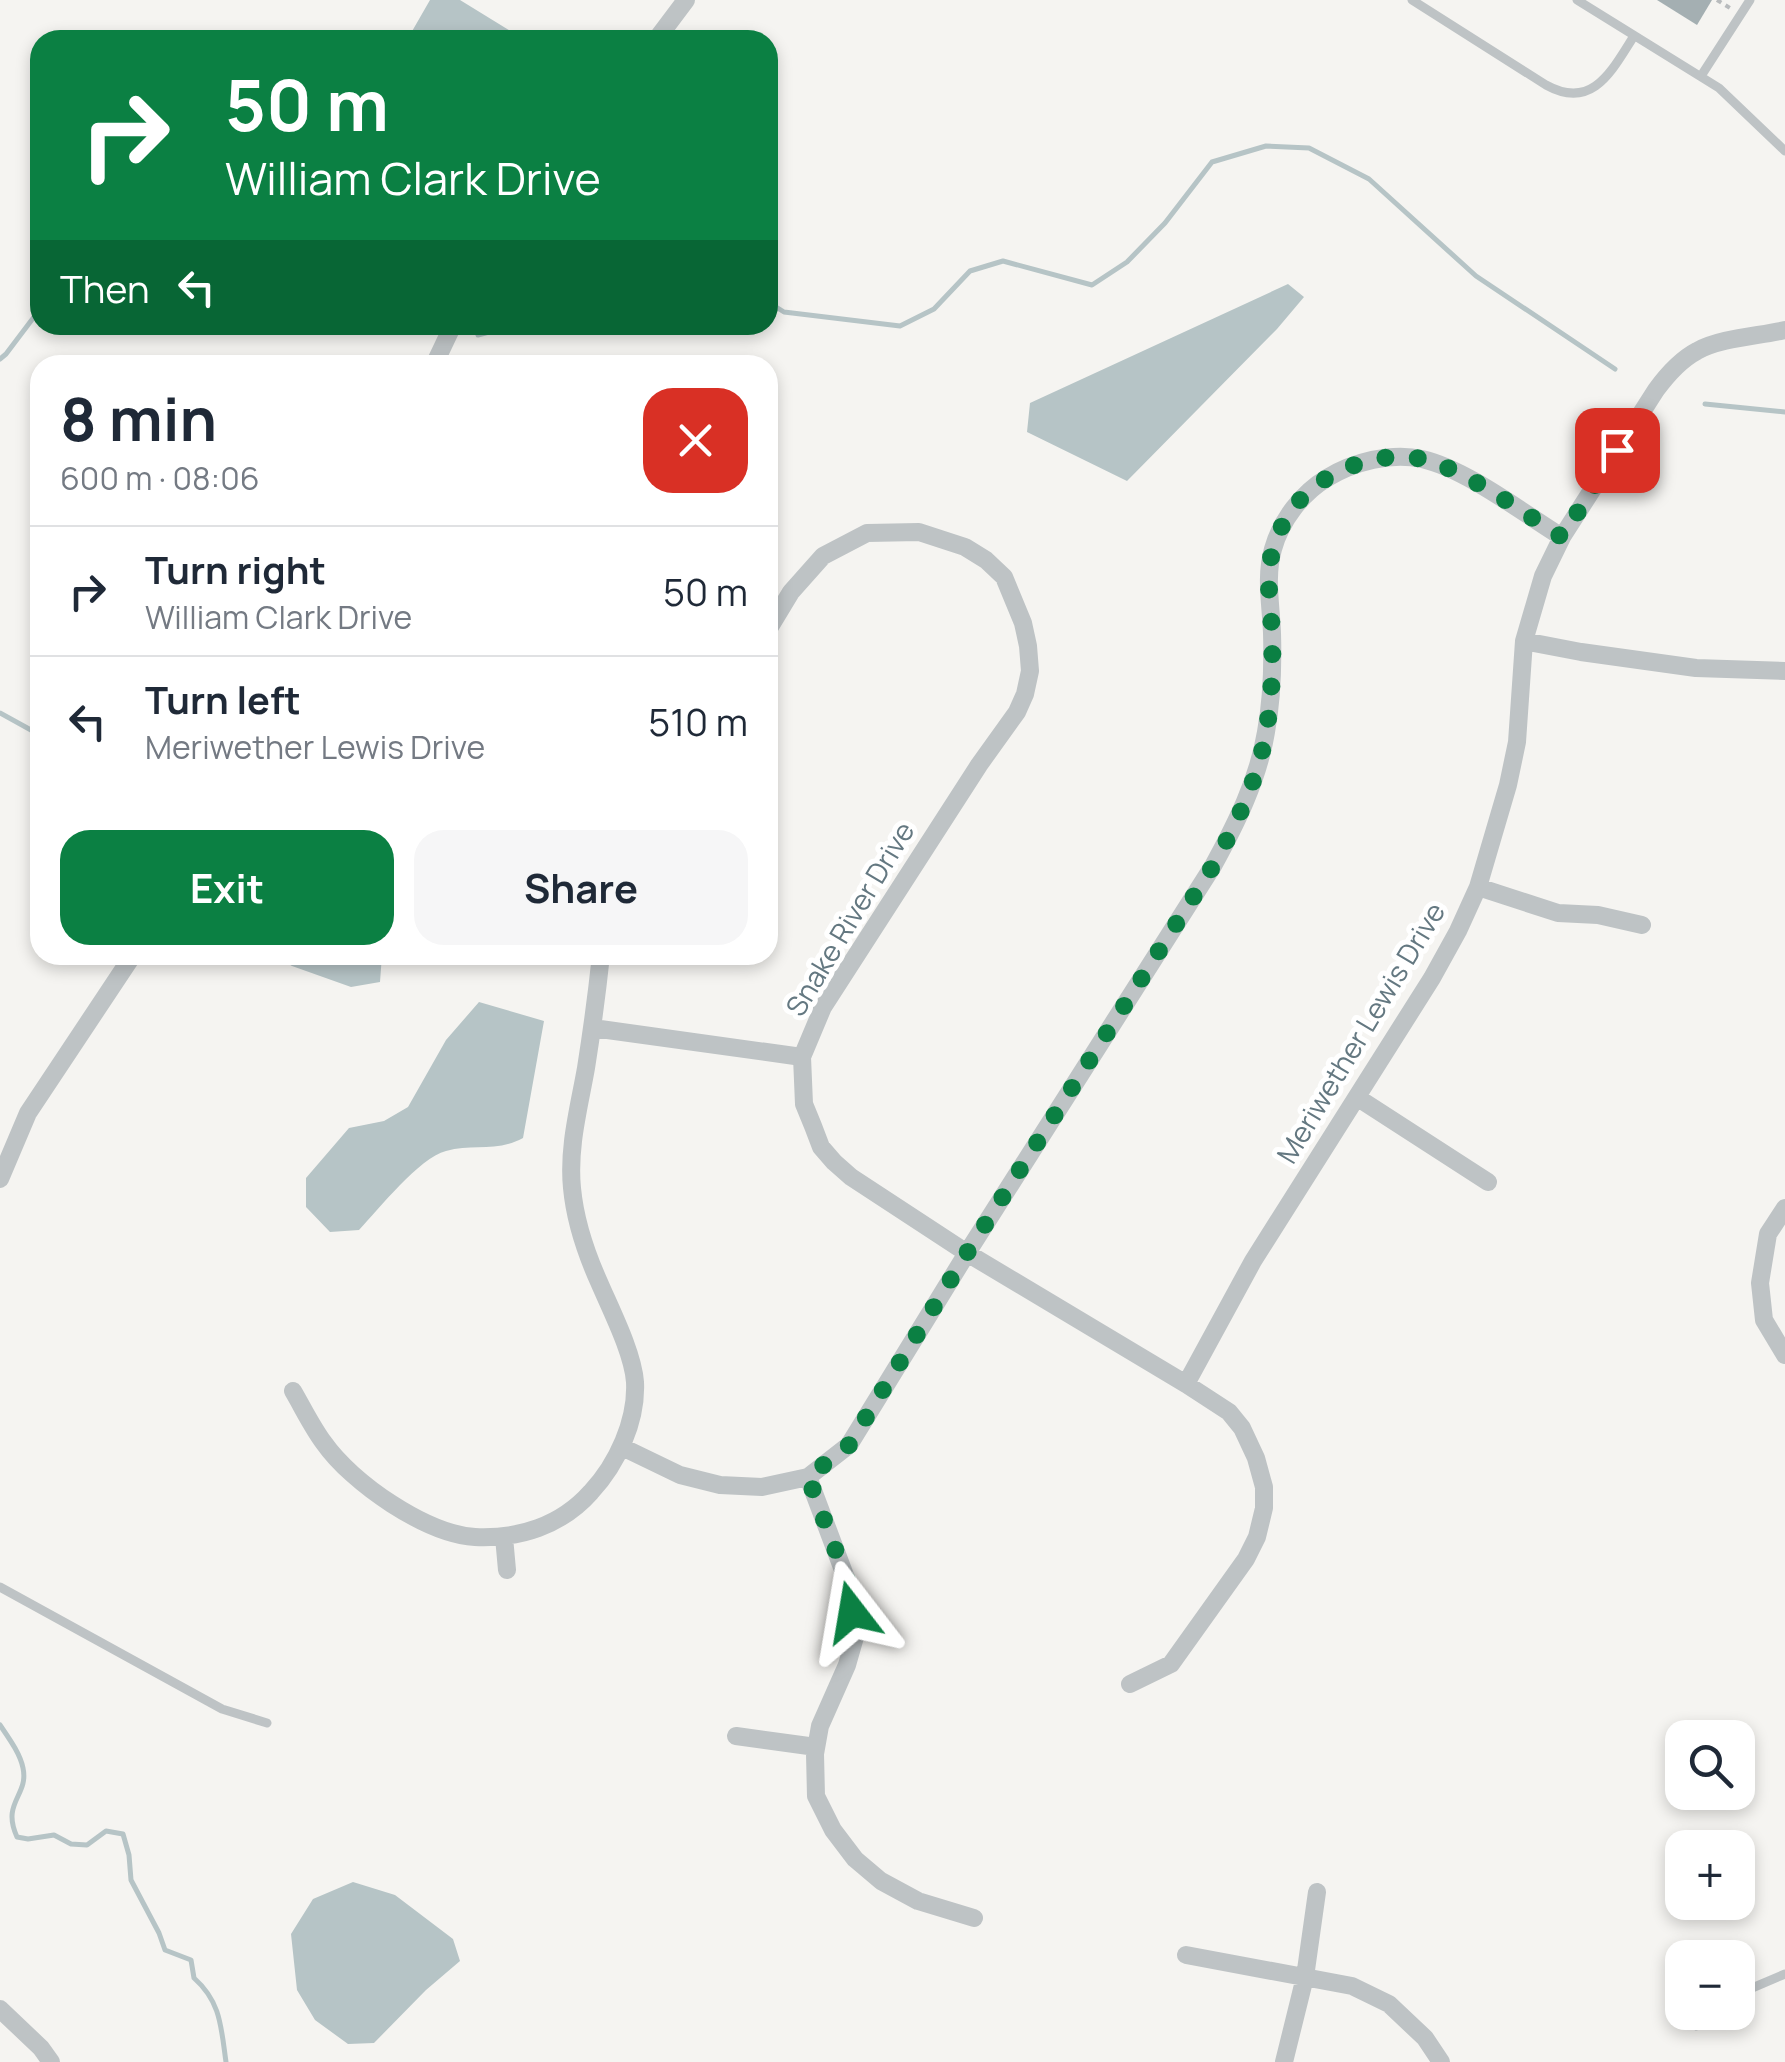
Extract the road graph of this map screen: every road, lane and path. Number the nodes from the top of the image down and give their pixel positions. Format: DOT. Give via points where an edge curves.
graph roads {
  1 [pos="686,0"];
  2 [pos="1412,0"];
  3 [pos="1577,0"];
  4 [pos="1717,0"];
  5 [pos="1750,0"];
  6 [pos="1730,8"];
  7 [pos="664,30"];
  8 [pos="1634,36"];
  9 [pos="1701,76"];
  10 [pos="1785,151"];
  11 [pos="1785,330"];
  12 [pos="1562,537"];
  13 [pos="778,614"];
  14 [pos="1524,640"];
  15 [pos="1785,671"];
  16 [pos="1478,887"];
  17 [pos="1642,926"];
  18 [pos="125,965"];
  19 [pos="601,965"];
  20 [pos="592,1028"];
  21 [pos="802,1057"];
  22 [pos="1358,1098"];
  23 [pos="0,1179"];
  24 [pos="1488,1182"];
  25 [pos="1785,1208"];
  26 [pos="967,1253"];
  27 [pos="1785,1355"];
  28 [pos="1186,1384"];
  29 [pos="293,1391"];
  30 [pos="622,1447"];
  31 [pos="808,1477"];
  32 [pos="504,1537"];
  33 [pos="507,1570"];
  34 [pos="0,1587"];
  35 [pos="1130,1684"];
  36 [pos="267,1722"];
  37 [pos="736,1736"];
  38 [pos="816,1747"];
  39 [pos="1317,1892"];
  40 [pos="974,1918"];
  41 [pos="1186,1955"];
  42 [pos="1785,1974"];
  43 [pos="1305,1977"];
  44 [pos="1755,1987"];
  45 [pos="0,2008"];
  46 [pos="50,2062"];
  47 [pos="1284,2062"];
  48 [pos="1441,2062"];
  1 -- 7 [label="street"];
  2 -- 8 [label="lane" via="1565,93 1597,86"];
  3 -- 8 [label="lane"];
  4 -- 6 [label="path"];
  5 -- 9 [label="lane"];
  8 -- 9 [label="lane"];
  9 -- 10 [label="lane"];
  11 -- 12 [label="street, Meriwether Lewis Drive" via="1711,345 1672,370"];
  12 -- 14 [label="street, Meriwether Lewis Drive" via="1542,576"];
  12 -- 26 [label="street" via="1456,470 1420,458 1346,467 1310,488 1286,518 1273,550 1266,734 1236,825"];
  13 -- 21 [label="street, Snake River Drive" via="823,556 867,533 919,532 965,547 1004,578 1022,623 1030,671 1017,712 823,1007"];
  14 -- 15 [label="street" via="1696,668"];
  14 -- 16 [label="street, Meriwether Lewis Drive" via="1508,786"];
  16 -- 17 [label="street" via="1558,913"];
  16 -- 22 [label="street, Meriwether Lewis Drive"];
  18 -- 23 [label="street" via="28,1112"];
  19 -- 20 [label="street"];
  20 -- 21 [label="street"];
  20 -- 30 [label="street" via="570,1157 572,1190 635,1382"];
  21 -- 26 [label="street, Snake River Drive" via="804,1104 834,1162"];
  22 -- 24 [label="street"];
  22 -- 28 [label="street, Meriwether Lewis Drive" via="1252,1262"];
  25 -- 27 [label="street" via="1768,1234 1760,1283 1764,1320"];
  26 -- 28 [label="street, Snake River Drive"];
  26 -- 31 [label="street" via="849,1445"];
  28 -- 35 [label="street, Snake River Drive" via="1242,1428 1264,1487 1264,1508 1246,1559 1171,1664"];
  29 -- 32 [label="street" via="324,1444 397,1508 459,1536"];
  30 -- 31 [label="street" via="680,1476 720,1485 762,1487"];
  30 -- 32 [label="street" via="589,1496 567,1513"];
  31 -- 38 [label="street" via="849,1586 855,1637"];
  32 -- 33 [label="street"];
  34 -- 36 [label="lane" via="222,1709"];
  37 -- 38 [label="street"];
  38 -- 40 [label="street" via="816,1796 854,1858 880,1881"];
  39 -- 43 [label="street"];
  41 -- 43 [label="street"];
  42 -- 44 [label="lane"];
  43 -- 47 [label="street"];
  43 -- 48 [label="street" via="1352,1986 1389,2004"];
  45 -- 46 [label="street"];
}
